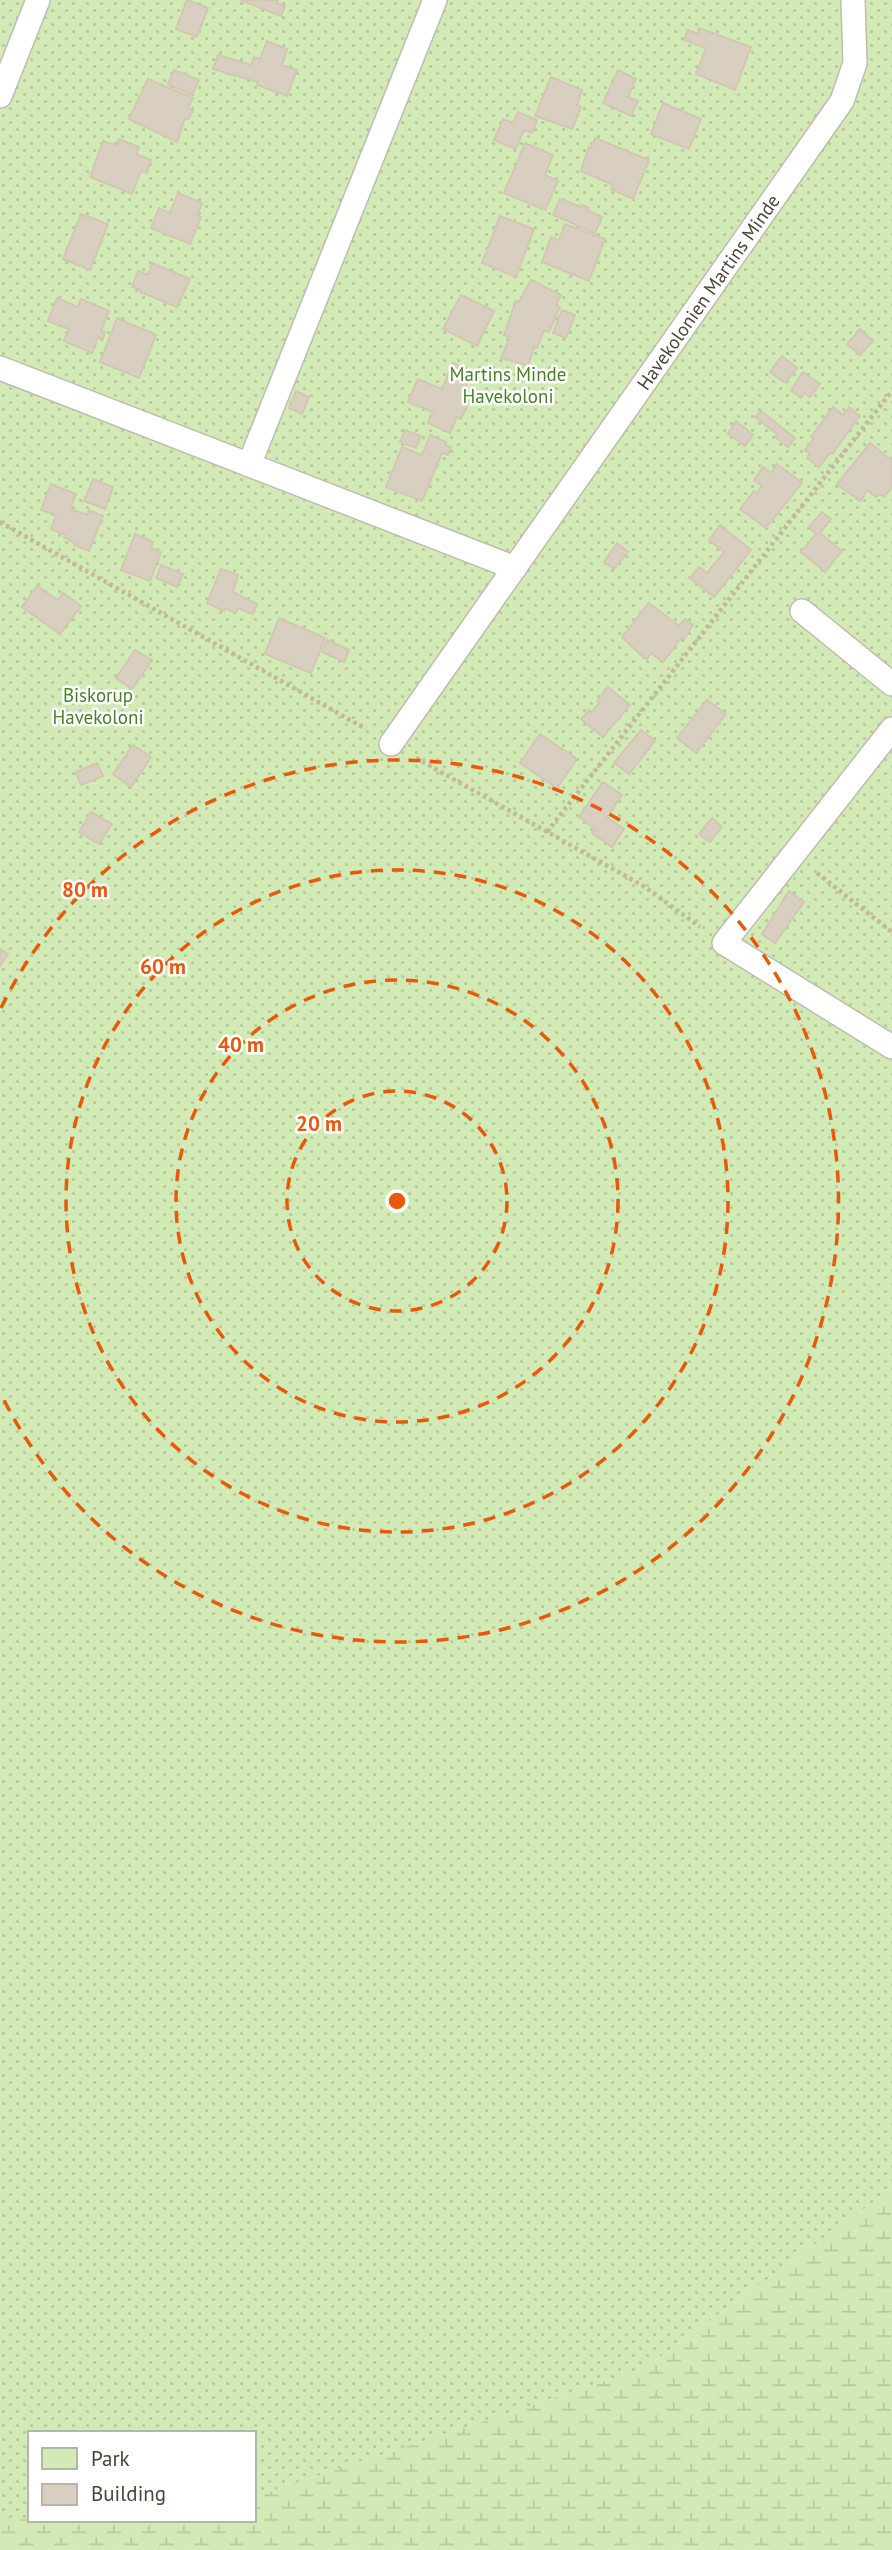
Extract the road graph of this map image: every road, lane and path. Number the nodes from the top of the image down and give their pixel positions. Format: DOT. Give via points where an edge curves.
graph roads {
  1 [pos="38,0"];
  2 [pos="435,0"];
  3 [pos="853,0"];
  4 [pos="0,96"];
  5 [pos="0,368"];
  6 [pos="892,391"];
  7 [pos="249,465"];
  8 [pos="515,568"];
  9 [pos="802,611"];
  10 [pos="892,684"];
  11 [pos="892,729"];
  12 [pos="391,744"];
  13 [pos="547,832"];
  14 [pos="794,855"];
  15 [pos="892,932"];
  16 [pos="892,1047"];
  1 -- 4 [label="lane"];
  2 -- 7 [label="lane"];
  3 -- 8 [label="lane, Havekolonien Martins Minde" via="855,64 842,102"];
  5 -- 7 [label="lane"];
  6 -- 13 [label="path"];
  7 -- 8 [label="lane"];
  8 -- 12 [label="lane, Havekolonien Martins Minde"];
  9 -- 10 [label="lane"];
  11 -- 14 [label="lane"];
  14 -- 15 [label="path"];
  14 -- 16 [label="lane" via="724,943"];
}
